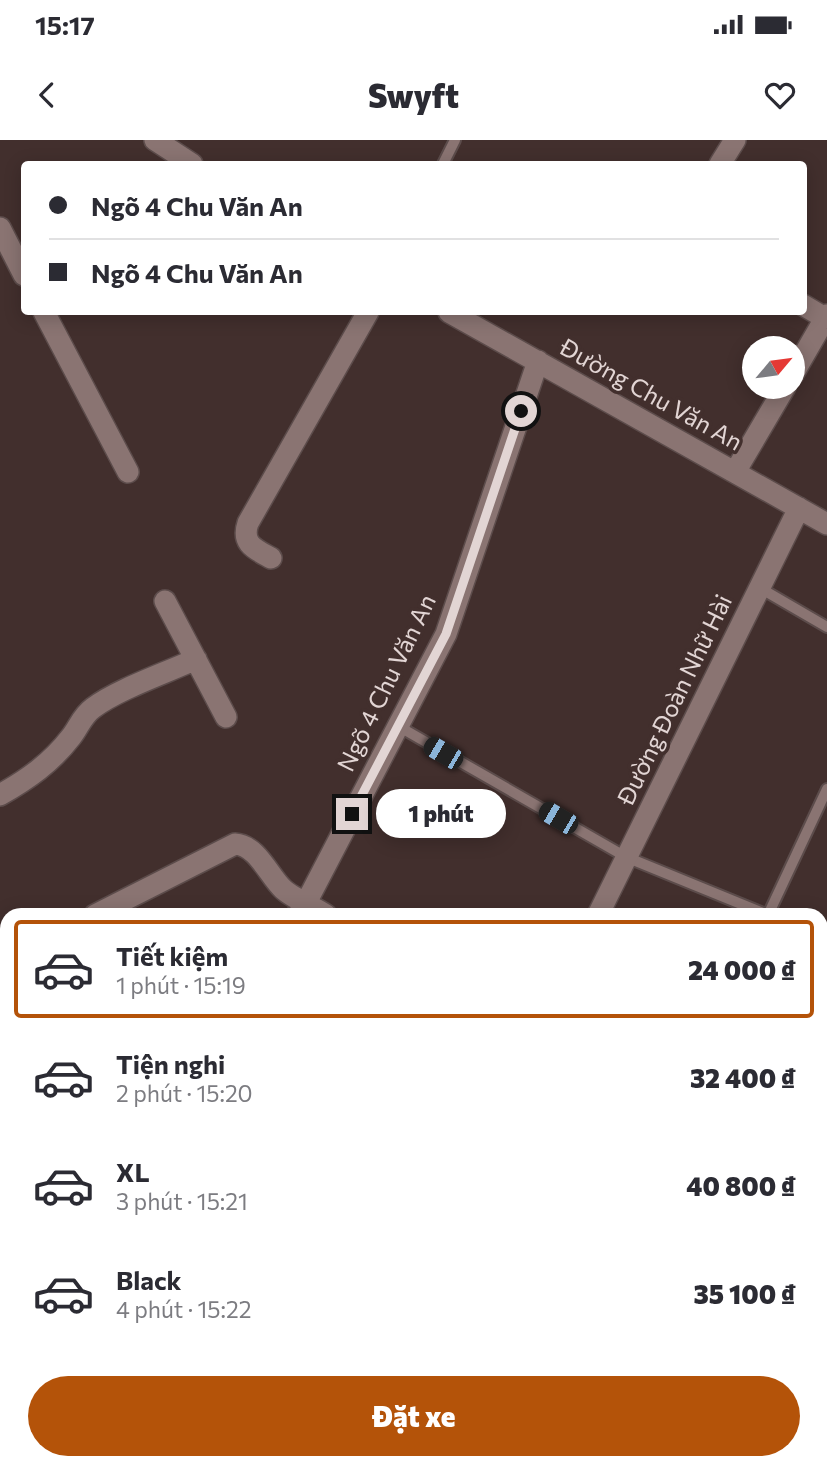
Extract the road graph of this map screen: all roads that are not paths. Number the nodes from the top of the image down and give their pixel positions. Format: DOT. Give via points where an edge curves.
graph roads {
  1 [pos="155,140"];
  2 [pos="455,140"];
  3 [pos="735,140"];
  4 [pos="187,161"];
  5 [pos="444,161"];
  6 [pos="722,161"];
  7 [pos="0,228"];
  8 [pos="21,269"];
  9 [pos="807,307"];
  10 [pos="46,315"];
  11 [pos="366,315"];
  12 [pos="454,315"];
  13 [pos="826,316"];
  14 [pos="818,351"];
  15 [pos="538,361"];
  16 [pos="805,363"];
  17 [pos="778,399"];
  18 [pos="128,472"];
  19 [pos="736,472"];
  20 [pos="799,508"];
  21 [pos="827,524"];
  22 [pos="271,558"];
  23 [pos="760,588"];
  24 [pos="165,601"];
  25 [pos="827,627"];
  26 [pos="196,659"];
  27 [pos="226,717"];
  28 [pos="398,726"];
  29 [pos="827,789"];
  30 [pos="0,795"];
  31 [pos="626,857"];
  32 [pos="307,901"];
  33 [pos="109,908"];
  34 [pos="298,908"];
  35 [pos="316,908"];
  36 [pos="601,908"];
  37 [pos="751,908"];
  38 [pos="771,908"];
  1 -- 4 [label="street"];
  2 -- 5 [label="lane"];
  3 -- 6 [label="street"];
  7 -- 8 [label="street"];
  9 -- 13 [label="street"];
  10 -- 18 [label="street"];
  11 -- 22 [label="street" via="248,523 245,532 250,546"];
  12 -- 15 [label="street, Đường Chu Văn An"];
  13 -- 14 [label="street"];
  14 -- 16 [label="street"];
  15 -- 19 [label="street, Đường Chu Văn An"];
  15 -- 28 [label="street, Ngõ 4 Chu Văn An" via="446,634"];
  17 -- 19 [label="street"];
  19 -- 20 [label="street, Đường Chu Văn An"];
  20 -- 21 [label="street, Đường Chu Văn An"];
  20 -- 23 [label="street, Đường Đoàn Nhữ Hài"];
  23 -- 25 [label="lane"];
  23 -- 31 [label="street, Đường Đoàn Nhữ Hài"];
  24 -- 26 [label="street"];
  26 -- 27 [label="street"];
  26 -- 30 [label="street" via="94,707 55,756"];
  28 -- 31 [label="lane"];
  28 -- 32 [label="street, Ngõ 4 Chu Văn An"];
  29 -- 38 [label="lane"];
  31 -- 36 [label="street, Đường Đoàn Nhữ Hài"];
  31 -- 37 [label="lane"];
  32 -- 33 [label="street" via="284,891 256,856 235,844"];
  32 -- 34 [label="lane"];
  32 -- 35 [label="street"];
}
